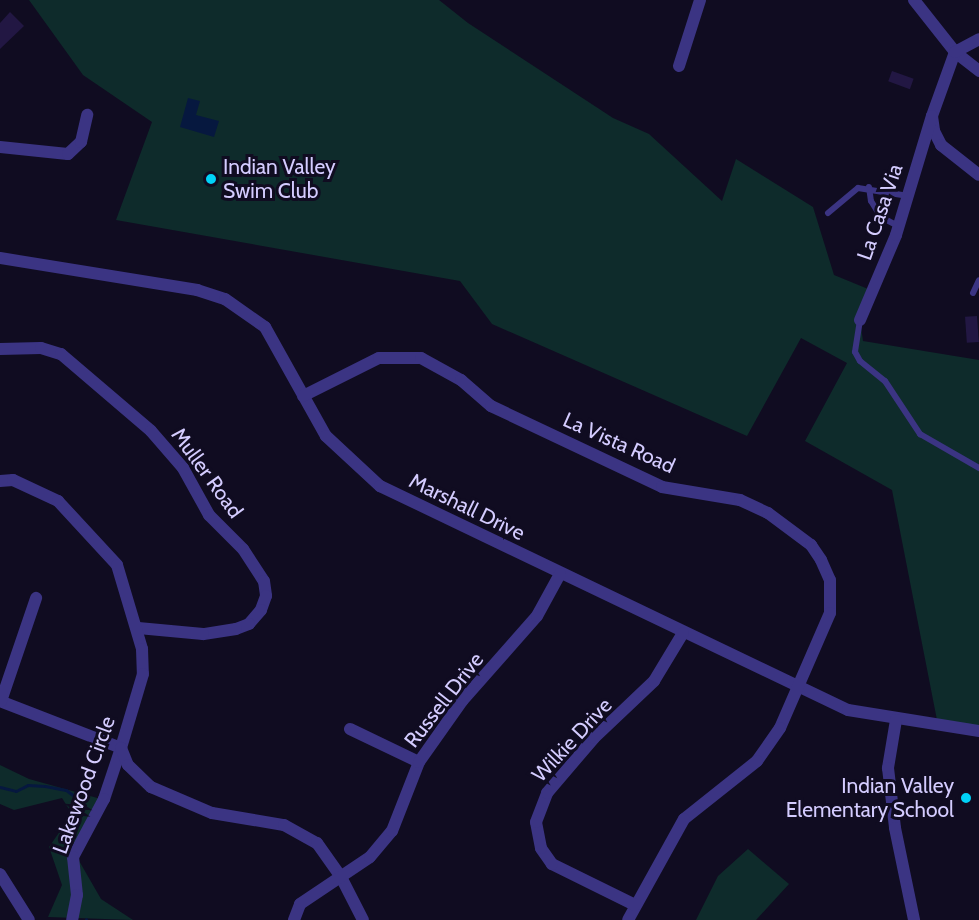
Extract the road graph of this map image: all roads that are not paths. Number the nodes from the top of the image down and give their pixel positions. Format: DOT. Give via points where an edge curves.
graph roads {
  1 [pos="700,0"];
  2 [pos="914,0"];
  3 [pos="979,39"];
  4 [pos="955,52"];
  5 [pos="679,66"];
  6 [pos="979,71"];
  7 [pos="87,115"];
  8 [pos="932,116"];
  9 [pos="0,147"];
  10 [pos="979,175"];
  11 [pos="869,188"];
  12 [pos="908,196"];
  13 [pos="828,213"];
  14 [pos="899,226"];
  15 [pos="0,258"];
  16 [pos="979,280"];
  17 [pos="973,294"];
  18 [pos="860,320"];
  19 [pos="0,349"];
  20 [pos="303,396"];
  21 [pos="979,468"];
  22 [pos="0,481"];
  23 [pos="560,574"];
  24 [pos="36,598"];
  25 [pos="138,628"];
  26 [pos="683,633"];
  27 [pos="799,689"];
  28 [pos="0,701"];
  29 [pos="896,720"];
  30 [pos="350,729"];
  31 [pos="979,731"];
  32 [pos="121,748"];
  33 [pos="419,762"];
  34 [pos="0,874"];
  35 [pos="341,877"];
  36 [pos="635,905"];
  37 [pos="29,920"];
  38 [pos="72,920"];
  39 [pos="294,920"];
  40 [pos="363,920"];
  41 [pos="628,920"];
  42 [pos="914,920"];
  1 -- 5 [label="street"];
  2 -- 4 [label="street"];
  3 -- 4 [label="street"];
  4 -- 6 [label="street"];
  4 -- 8 [label="street, La Casa Via"];
  7 -- 9 [label="street" via="81,142 68,154"];
  8 -- 10 [label="street" via="941,145"];
  8 -- 12 [label="street, La Casa Via"];
  11 -- 12 [label="lane"];
  11 -- 13 [label="lane" via="851,190"];
  11 -- 14 [label="lane" via="870,201 881,217"];
  12 -- 14 [label="street, La Casa Via"];
  14 -- 18 [label="street, La Casa Via"];
  15 -- 20 [label="street, Marshall Drive" via="197,290 225,299 256,318 274,338"];
  16 -- 17 [label="lane"];
  18 -- 21 [label="lane" via="855,352 860,361 885,381 920,434"];
  19 -- 25 [label="street, Muller Road" via="41,348 61,354 151,431 183,468 209,515 243,549 264,581 266,596 257,617 236,629 203,634"];
  20 -- 23 [label="street, Marshall Drive" via="326,436 380,486"];
  20 -- 27 [label="street, La Vista Road" via="379,358 421,358 461,380 491,406 662,487 740,500 768,513 811,545 830,580 830,613"];
  22 -- 25 [label="street, Lakewood Circle" via="13,480 58,501 117,565"];
  23 -- 26 [label="street, Marshall Drive"];
  23 -- 33 [label="street, Russell Drive" via="537,616 462,701"];
  24 -- 28 [label="street"];
  25 -- 32 [label="street, Lakewood Circle" via="143,674"];
  26 -- 27 [label="street, Marshall Drive"];
  26 -- 36 [label="street, Wilkie Drive" via="654,681 594,738 547,793 536,822 541,848 552,864"];
  27 -- 29 [label="street, Marshall Drive" via="848,710"];
  27 -- 36 [label="street, La Vista Road" via="758,761 684,819"];
  28 -- 32 [label="street"];
  29 -- 31 [label="street, Marshall Drive"];
  29 -- 42 [label="street" via="888,768 895,828"];
  30 -- 33 [label="street"];
  32 -- 35 [label="street" via="128,765 152,787 213,813 284,825 317,843"];
  32 -- 38 [label="street, Lakewood Circle" via="104,799 73,857 77,895"];
  33 -- 35 [label="street, Russell Drive" via="392,831 370,857"];
  34 -- 37 [label="street"];
  35 -- 39 [label="street, Russell Drive" via="300,904"];
  35 -- 40 [label="street"];
  36 -- 41 [label="street, La Vista Road"];
}
